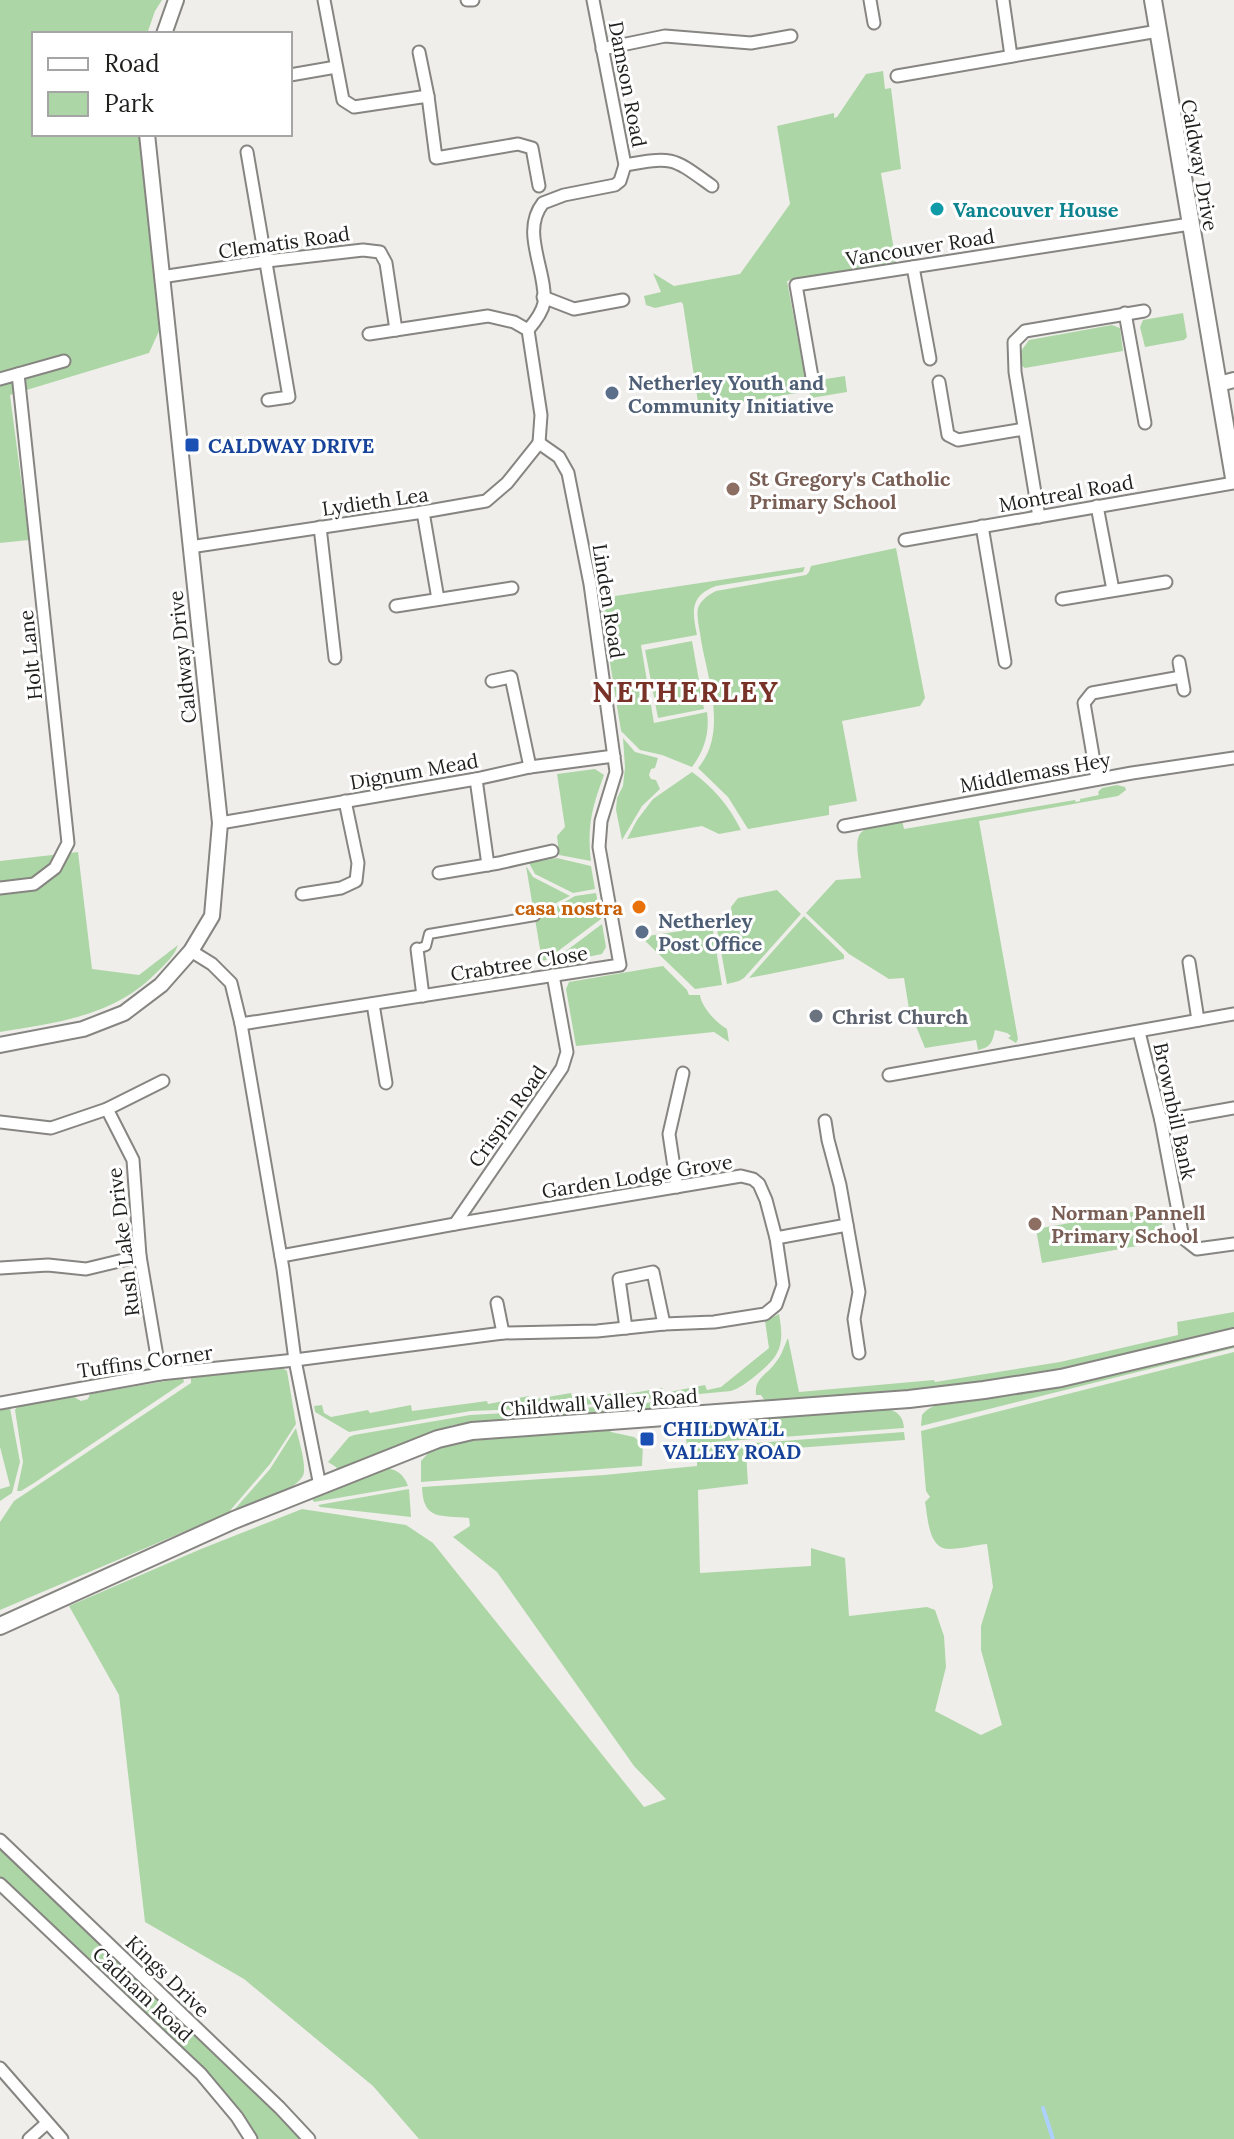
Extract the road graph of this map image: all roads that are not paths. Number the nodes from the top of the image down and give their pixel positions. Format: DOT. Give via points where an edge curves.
graph roads {
  1 [pos="176,0"];
  2 [pos="324,0"];
  3 [pos="467,0"];
  4 [pos="473,0"];
  5 [pos="593,0"];
  6 [pos="870,0"];
  7 [pos="1003,0"];
  8 [pos="1153,0"];
  9 [pos="874,23"];
  10 [pos="1158,31"];
  11 [pos="165,32"];
  12 [pos="791,36"];
  13 [pos="602,49"];
  14 [pos="419,52"];
  15 [pos="1011,56"];
  16 [pos="336,67"];
  17 [pos="292,75"];
  18 [pos="897,76"];
  19 [pos="428,96"];
  20 [pos="147,136"];
  21 [pos="247,152"];
  22 [pos="625,165"];
  23 [pos="539,186"];
  24 [pos="712,186"];
  25 [pos="1190,224"];
  26 [pos="267,261"];
  27 [pos="913,267"];
  28 [pos="161,277"];
  29 [pos="543,297"];
  30 [pos="623,300"];
  31 [pos="1144,311"];
  32 [pos="1125,313"];
  33 [pos="396,330"];
  34 [pos="528,330"];
  35 [pos="369,334"];
  36 [pos="930,359"];
  37 [pos="64,361"];
  38 [pos="18,374"];
  39 [pos="812,377"];
  40 [pos="0,379"];
  41 [pos="939,382"];
  42 [pos="1227,382"];
  43 [pos="268,400"];
  44 [pos="1145,423"];
  45 [pos="1024,429"];
  46 [pos="539,443"];
  47 [pos="1234,480"];
  48 [pos="1097,506"];
  49 [pos="423,512"];
  50 [pos="1039,517"];
  51 [pos="982,526"];
  52 [pos="320,527"];
  53 [pos="905,540"];
  54 [pos="190,547"];
  55 [pos="1166,582"];
  56 [pos="512,588"];
  57 [pos="1113,590"];
  58 [pos="438,599"];
  59 [pos="1062,599"];
  60 [pos="396,606"];
  61 [pos="335,658"];
  62 [pos="1005,662"];
  63 [pos="1179,662"];
  64 [pos="1181,677"];
  65 [pos="492,681"];
  66 [pos="1184,690"];
  67 [pos="614,756"];
  68 [pos="1234,758"];
  69 [pos="530,767"];
  70 [pos="476,779"];
  71 [pos="1097,779"];
  72 [pos="345,801"];
  73 [pos="220,823"];
  74 [pos="844,826"];
  75 [pos="552,851"];
  76 [pos="488,865"];
  77 [pos="439,873"];
  78 [pos="0,888"];
  79 [pos="302,894"];
  80 [pos="535,916"];
  81 [pos="417,949"];
  82 [pos="191,951"];
  83 [pos="1189,962"];
  84 [pos="620,965"];
  85 [pos="553,975"];
  86 [pos="423,996"];
  87 [pos="373,1004"];
  88 [pos="1234,1014"];
  89 [pos="1198,1020"];
  90 [pos="241,1024"];
  91 [pos="1139,1032"];
  92 [pos="0,1045"];
  93 [pos="683,1073"];
  94 [pos="889,1075"];
  95 [pos="163,1081"];
  96 [pos="386,1083"];
  97 [pos="1234,1108"];
  98 [pos="107,1109"];
  99 [pos="825,1121"];
  100 [pos="1161,1121"];
  101 [pos="0,1122"];
  102 [pos="677,1187"];
  103 [pos="455,1224"];
  104 [pos="847,1225"];
  105 [pos="776,1238"];
  106 [pos="1234,1244"];
  107 [pos="140,1256"];
  108 [pos="281,1256"];
  109 [pos="0,1268"];
  110 [pos="497,1303"];
  111 [pos="664,1324"];
  112 [pos="626,1328"];
  113 [pos="503,1333"];
  114 [pos="1234,1337"];
  115 [pos="859,1353"];
  116 [pos="295,1360"];
  117 [pos="160,1374"];
  118 [pos="0,1403"];
  119 [pos="320,1486"];
  120 [pos="0,1626"];
  121 [pos="0,1840"];
  122 [pos="0,1884"];
  123 [pos="0,2068"];
  124 [pos="47,2123"];
  125 [pos="29,2139"];
  126 [pos="62,2139"];
  127 [pos="251,2139"];
  128 [pos="309,2139"];
  1 -- 11 [label="street"];
  2 -- 16 [label="street"];
  3 -- 4 [label="street"];
  5 -- 13 [label="street, Damson Road"];
  6 -- 9 [label="street"];
  7 -- 15 [label="street"];
  8 -- 10 [label="main road, Caldway Drive"];
  10 -- 15 [label="street"];
  10 -- 25 [label="main road, Caldway Drive"];
  12 -- 13 [label="street" via="751,43 665,36"];
  13 -- 22 [label="street, Damson Road"];
  14 -- 19 [label="street"];
  15 -- 18 [label="street"];
  16 -- 17 [label="street"];
  16 -- 19 [label="street" via="343,100 354,107"];
  19 -- 23 [label="street" via="436,158 518,144 532,148"];
  20 -- 28 [label="street, Caldway Drive"];
  21 -- 26 [label="street"];
  22 -- 24 [label="street" via="669,159"];
  22 -- 29 [label="street, Damson Road" via="615,185 564,195 538,209 535,244"];
  25 -- 27 [label="street, Vancouver Road"];
  25 -- 42 [label="main road, Caldway Drive"];
  26 -- 28 [label="street, Clematis Road"];
  26 -- 33 [label="street, Clematis Road" via="380,252"];
  26 -- 43 [label="street" via="289,397"];
  27 -- 36 [label="street"];
  27 -- 39 [label="street, Vancouver Road" via="796,285"];
  28 -- 54 [label="street, Caldway Drive"];
  29 -- 30 [label="street" via="574,309"];
  29 -- 34 [label="street" via="542,309"];
  31 -- 32 [label="street"];
  32 -- 44 [label="street"];
  32 -- 45 [label="street" via="1025,331 1014,342"];
  33 -- 34 [label="street" via="488,316"];
  33 -- 35 [label="street"];
  34 -- 46 [label="street" via="541,415"];
  37 -- 38 [label="street"];
  38 -- 40 [label="street"];
  38 -- 78 [label="street, Holt Lane" via="68,843 55,868 34,884"];
  41 -- 45 [label="street" via="948,435 958,440"];
  42 -- 47 [label="main road, Caldway Drive"];
  45 -- 50 [label="street"];
  46 -- 49 [label="street, Lydieth Lea" via="486,501"];
  46 -- 67 [label="street, Linden Road" via="559,457 568,473"];
  47 -- 48 [label="street, Montreal Road"];
  48 -- 50 [label="street, Montreal Road"];
  48 -- 57 [label="street"];
  49 -- 52 [label="street, Lydieth Lea"];
  49 -- 58 [label="street"];
  50 -- 51 [label="street, Montreal Road"];
  51 -- 53 [label="street, Montreal Road"];
  51 -- 62 [label="street"];
  52 -- 54 [label="street, Lydieth Lea"];
  52 -- 61 [label="street"];
  54 -- 73 [label="street, Caldway Drive"];
  55 -- 57 [label="street"];
  56 -- 58 [label="street"];
  57 -- 59 [label="street"];
  58 -- 60 [label="street"];
  63 -- 64 [label="street"];
  64 -- 66 [label="street"];
  64 -- 71 [label="street" via="1092,693 1084,703"];
  65 -- 69 [label="street" via="511,677"];
  67 -- 69 [label="street, Dignum Mead"];
  67 -- 84 [label="street, Linden Road" via="616,772 599,847"];
  68 -- 71 [label="street, Middlemass Hey"];
  69 -- 70 [label="street, Dignum Mead"];
  70 -- 72 [label="street, Dignum Mead"];
  70 -- 76 [label="street"];
  71 -- 74 [label="street, Middlemass Hey"];
  72 -- 73 [label="street, Dignum Mead"];
  72 -- 79 [label="street" via="358,863 356,881"];
  73 -- 82 [label="street, Caldway Drive" via="212,916"];
  75 -- 76 [label="street"];
  76 -- 77 [label="street"];
  80 -- 81 [label="street, Crabtree Close" via="429,934 426,946"];
  81 -- 86 [label="street, Crabtree Close"];
  82 -- 90 [label="street" via="231,983"];
  82 -- 92 [label="street, Caldway Drive" via="161,985 124,1013 83,1029"];
  83 -- 89 [label="street"];
  84 -- 85 [label="street, Crabtree Close"];
  85 -- 86 [label="street, Crabtree Close"];
  85 -- 103 [label="street, Crispin Road" via="567,1052 562,1068"];
  86 -- 87 [label="street, Crabtree Close"];
  87 -- 90 [label="street, Crabtree Close"];
  87 -- 96 [label="street"];
  88 -- 89 [label="street, Brownbill Bank"];
  89 -- 91 [label="street, Brownbill Bank"];
  90 -- 108 [label="street"];
  91 -- 94 [label="street, Brownbill Bank"];
  91 -- 100 [label="street, Brownbill Bank"];
  93 -- 102 [label="street" via="669,1134"];
  95 -- 98 [label="street"];
  97 -- 100 [label="street"];
  98 -- 101 [label="street" via="51,1128"];
  98 -- 107 [label="street, Rush Lake Drive" via="133,1160"];
  99 -- 104 [label="street"];
  100 -- 106 [label="street, Brownbill Bank" via="1183,1238 1197,1249"];
  102 -- 103 [label="street, Garden Lodge Grove"];
  102 -- 105 [label="street, Garden Lodge Grove" via="741,1176 753,1179 766,1200"];
  103 -- 108 [label="street, Garden Lodge Grove"];
  104 -- 105 [label="street"];
  104 -- 115 [label="street" via="859,1292 854,1319"];
  105 -- 111 [label="street, Garden Lodge Grove" via="783,1285 776,1305 765,1314"];
  107 -- 109 [label="street" via="86,1269"];
  107 -- 117 [label="street, Rush Lake Drive"];
  108 -- 116 [label="street"];
  110 -- 113 [label="street"];
  111 -- 112 [label="street, Garden Lodge Grove"];
  111 -- 112 [label="street" via="653,1272 619,1279"];
  112 -- 113 [label="street, Garden Lodge Grove"];
  113 -- 116 [label="street, Garden Lodge Grove"];
  114 -- 119 [label="main road, Childwall Valley Road" via="1061,1378 984,1390 472,1431 438,1439"];
  116 -- 117 [label="street, Tuffins Corner"];
  116 -- 119 [label="street"];
  117 -- 118 [label="street, Tuffins Corner"];
  119 -- 120 [label="main road, Childwall Valley Road"];
  121 -- 128 [label="street, Kings Drive"];
  122 -- 127 [label="street, Cadnam Road" via="201,2074"];
  123 -- 124 [label="street"];
  124 -- 125 [label="street"];
  124 -- 126 [label="street"];
}
